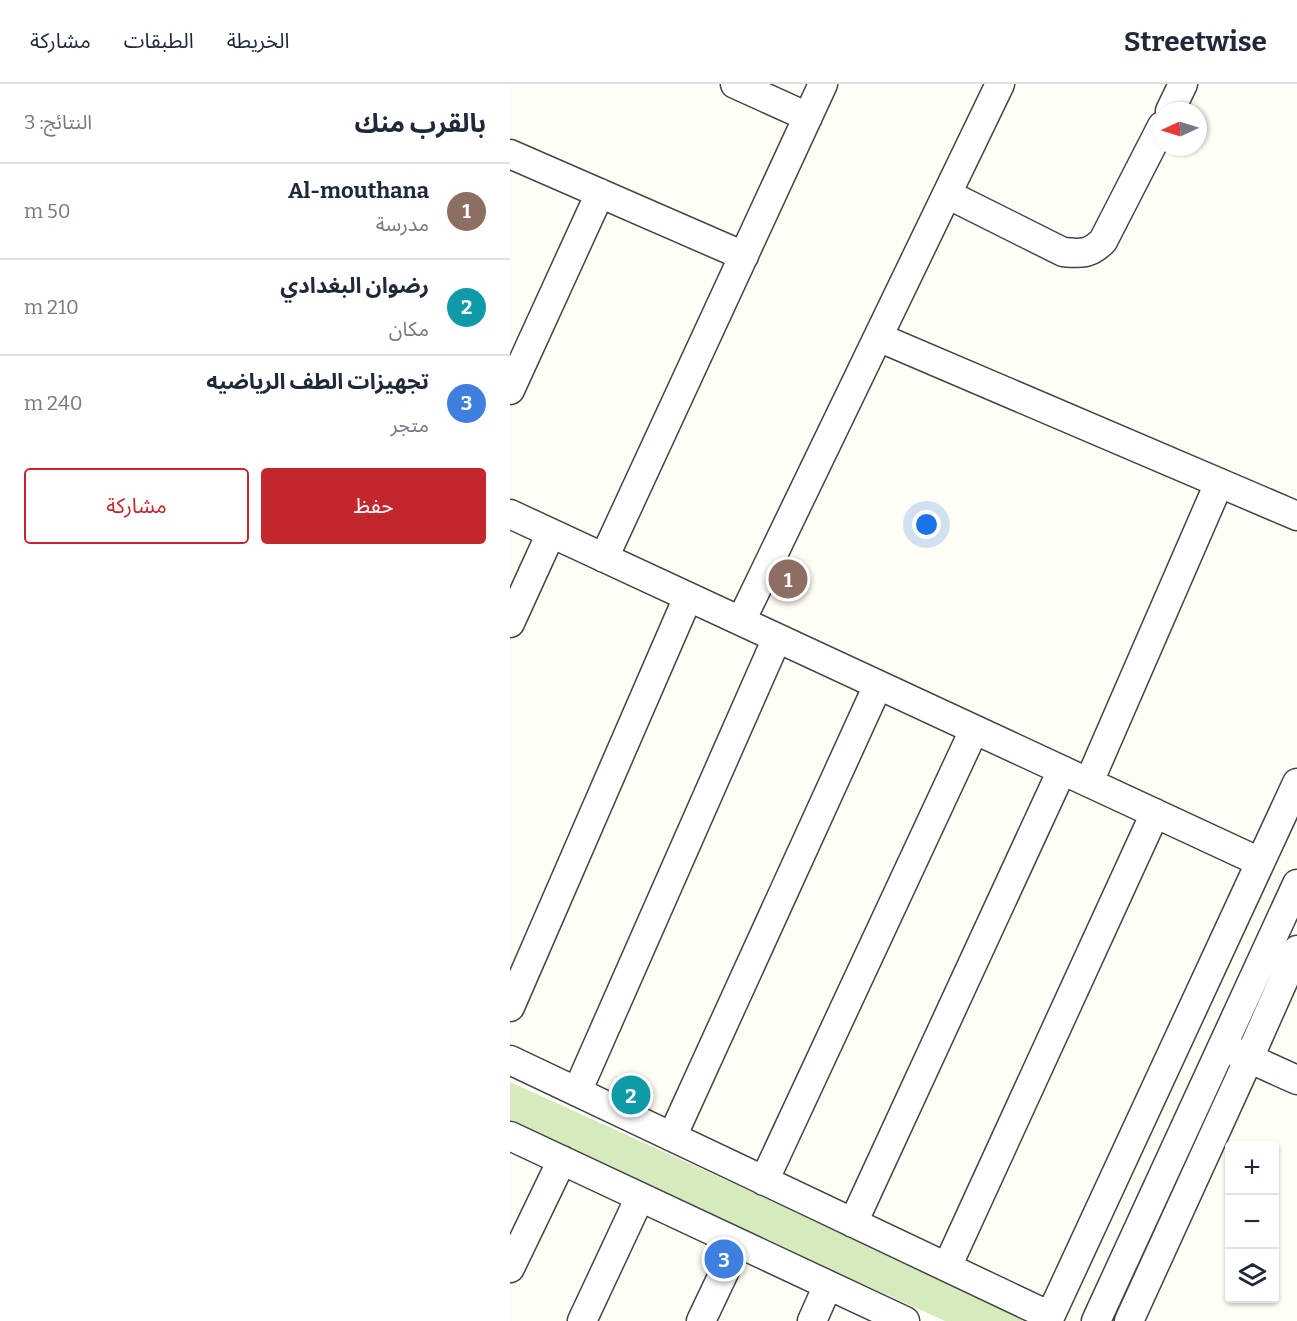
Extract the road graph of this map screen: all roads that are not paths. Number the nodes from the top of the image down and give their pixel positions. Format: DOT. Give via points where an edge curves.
graph roads {
  1 [pos="735,84"];
  2 [pos="823,84"];
  3 [pos="1000,84"];
  4 [pos="1184,84"];
  5 [pos="1175,102"];
  6 [pos="808,117"];
  7 [pos="1153,144"];
  8 [pos="510,154"];
  9 [pos="600,193"];
  10 [pos="947,194"];
  11 [pos="744,256"];
  12 [pos="878,337"];
  13 [pos="510,390"];
  14 [pos="1219,483"];
  15 [pos="510,514"];
  16 [pos="1297,516"];
  17 [pos="551,533"];
  18 [pos="604,558"];
  19 [pos="688,597"];
  20 [pos="741,621"];
  21 [pos="510,623"];
  22 [pos="777,638"];
  23 [pos="878,685"];
  24 [pos="974,730"];
  25 [pos="1062,770"];
  26 [pos="1089,783"];
  27 [pos="1294,795"];
  28 [pos="1155,813"];
  29 [pos="1260,862"];
  30 [pos="1295,896"];
  31 [pos="1297,950"];
  32 [pos="510,1007"];
  33 [pos="1222,1047"];
  34 [pos="1249,1058"];
  35 [pos="510,1060"];
  36 [pos="1297,1080"];
  37 [pos="577,1092"];
  38 [pos="510,1136"];
  39 [pos="672,1137"];
  40 [pos="562,1160"];
  41 [pos="764,1181"];
  42 [pos="640,1197"];
  43 [pos="853,1223"];
  44 [pos="738,1243"];
  45 [pos="510,1268"];
  46 [pos="947,1268"];
  47 [pos="828,1285"];
  48 [pos="1049,1319"];
  49 [pos="582,1321"];
  50 [pos="702,1321"];
  51 [pos="812,1321"];
  52 [pos="906,1321"];
  53 [pos="1095,1321"];
  54 [pos="1128,1321"];
  1 -- 6 [label="street"];
  2 -- 6 [label="street"];
  3 -- 10 [label="street"];
  4 -- 5 [label="street"];
  6 -- 11 [label="street"];
  7 -- 10 [label="street" via="1103,241 1084,253 1063,252"];
  8 -- 9 [label="street"];
  9 -- 11 [label="street"];
  9 -- 13 [label="street"];
  10 -- 12 [label="street"];
  11 -- 18 [label="street"];
  12 -- 14 [label="street"];
  12 -- 20 [label="street"];
  14 -- 16 [label="street"];
  14 -- 26 [label="street"];
  15 -- 17 [label="street"];
  17 -- 18 [label="street"];
  17 -- 21 [label="street"];
  18 -- 19 [label="street"];
  19 -- 20 [label="street"];
  19 -- 32 [label="street"];
  20 -- 22 [label="street"];
  22 -- 23 [label="street"];
  22 -- 37 [label="street"];
  23 -- 24 [label="street"];
  23 -- 39 [label="street"];
  24 -- 25 [label="street"];
  24 -- 41 [label="street"];
  25 -- 26 [label="street"];
  25 -- 43 [label="street"];
  26 -- 28 [label="street"];
  27 -- 29 [label="street"];
  28 -- 29 [label="street"];
  28 -- 46 [label="street"];
  29 -- 48 [label="street"];
  30 -- 33 [label="street"];
  31 -- 34 [label="street"];
  33 -- 34 [label="street"];
  33 -- 53 [label="street"];
  34 -- 36 [label="street"];
  34 -- 54 [label="street"];
  35 -- 37 [label="street"];
  37 -- 39 [label="street"];
  38 -- 40 [label="street"];
  39 -- 41 [label="street"];
  40 -- 42 [label="street"];
  40 -- 45 [label="street"];
  41 -- 43 [label="street"];
  42 -- 44 [label="street"];
  42 -- 49 [label="street"];
  43 -- 46 [label="street"];
  44 -- 47 [label="street"];
  44 -- 50 [label="street"];
  46 -- 48 [label="street"];
  47 -- 51 [label="street"];
  47 -- 52 [label="street"];
}
